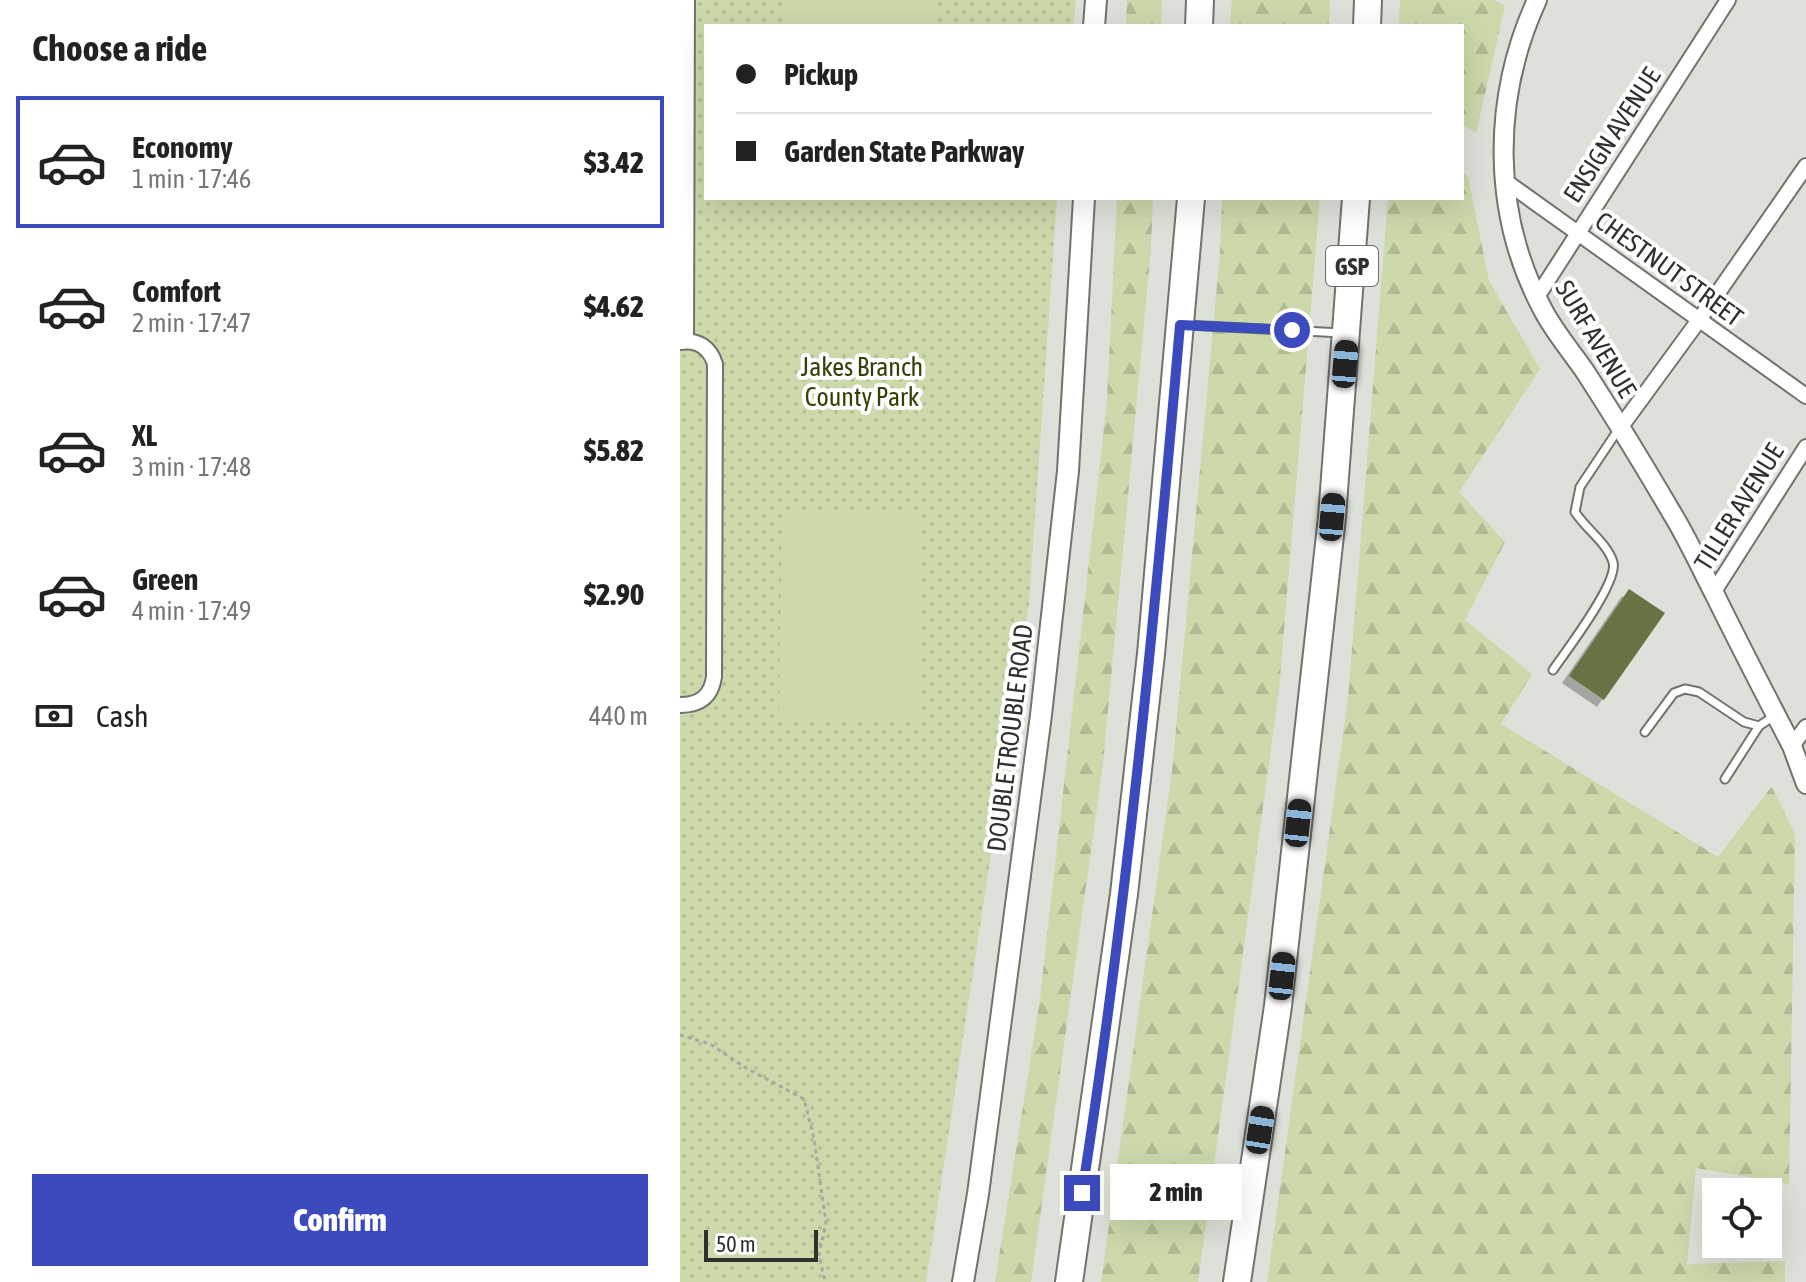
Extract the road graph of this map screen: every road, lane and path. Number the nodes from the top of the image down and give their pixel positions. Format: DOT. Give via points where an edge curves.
graph roads {
  1 [pos="687,0"];
  2 [pos="1096,0"];
  3 [pos="1200,0"];
  4 [pos="1368,0"];
  5 [pos="1537,0"];
  6 [pos="1728,0"];
  7 [pos="1094,24"];
  8 [pos="1199,24"];
  9 [pos="1367,24"];
  10 [pos="1806,166"];
  11 [pos="1505,181"];
  12 [pos="1084,200"];
  13 [pos="1191,200"];
  14 [pos="1356,200"];
  15 [pos="1578,233"];
  16 [pos="683,253"];
  17 [pos="1537,297"];
  18 [pos="684,305"];
  19 [pos="1699,320"];
  20 [pos="1180,325"];
  21 [pos="1347,333"];
  22 [pos="683,341"];
  23 [pos="1806,396"];
  24 [pos="1620,428"];
  25 [pos="1806,447"];
  26 [pos="1713,593"];
  27 [pos="1553,670"];
  28 [pos="680,705"];
  29 [pos="1776,715"];
  30 [pos="1759,726"];
  31 [pos="1806,727"];
  32 [pos="1645,732"];
  33 [pos="1792,746"];
  34 [pos="1725,779"];
  35 [pos="1806,784"];
  36 [pos="680,1035"];
  37 [pos="825,1282"];
  38 [pos="963,1282"];
  39 [pos="1069,1282"];
  40 [pos="1237,1282"];
  1 -- 16 [label="street"];
  2 -- 7 [label="main road"];
  3 -- 8 [label="highway"];
  4 -- 9 [label="highway"];
  5 -- 11 [label="street, SURF AVENUE" via="1523,31 1505,105"];
  6 -- 15 [label="street, ENSIGN AVENUE"];
  10 -- 19 [label="street"];
  11 -- 15 [label="street, CHESTNUT STREET"];
  11 -- 17 [label="street, SURF AVENUE" via="1520,257"];
  12 -- 38 [label="main road, DOUBLE TROUBLE ROAD" via="1068,471 1041,715"];
  13 -- 20 [label="highway"];
  14 -- 21 [label="highway, GSP"];
  15 -- 17 [label="street, ENSIGN AVENUE"];
  15 -- 19 [label="street, CHESTNUT STREET"];
  16 -- 18 [label="street"];
  17 -- 24 [label="street, SURF AVENUE"];
  18 -- 22 [label="street"];
  19 -- 23 [label="street, CHESTNUT STREET"];
  19 -- 24 [label="street"];
  20 -- 21 [label="lane"];
  20 -- 39 [label="highway" via="1126,879"];
  21 -- 40 [label="highway, GSP" via="1278,1006"];
  22 -- 28 [label="street" via="701,344 715,364 714,677 705,698"];
  24 -- 26 [label="street, SURF AVENUE"];
  24 -- 27 [label="lane" via="1580,487 1575,512 1614,566 1609,584"];
  25 -- 26 [label="street, TILLER AVENUE"];
  26 -- 29 [label="street, SURF AVENUE"];
  29 -- 30 [label="lane"];
  29 -- 33 [label="street, SURF AVENUE"];
  30 -- 32 [label="lane" via="1685,689 1674,693"];
  30 -- 34 [label="lane"];
  31 -- 33 [label="street"];
  33 -- 35 [label="street, SURF AVENUE"];
  36 -- 37 [label="path" via="710,1044 804,1099 826,1223 819,1254"];
}
